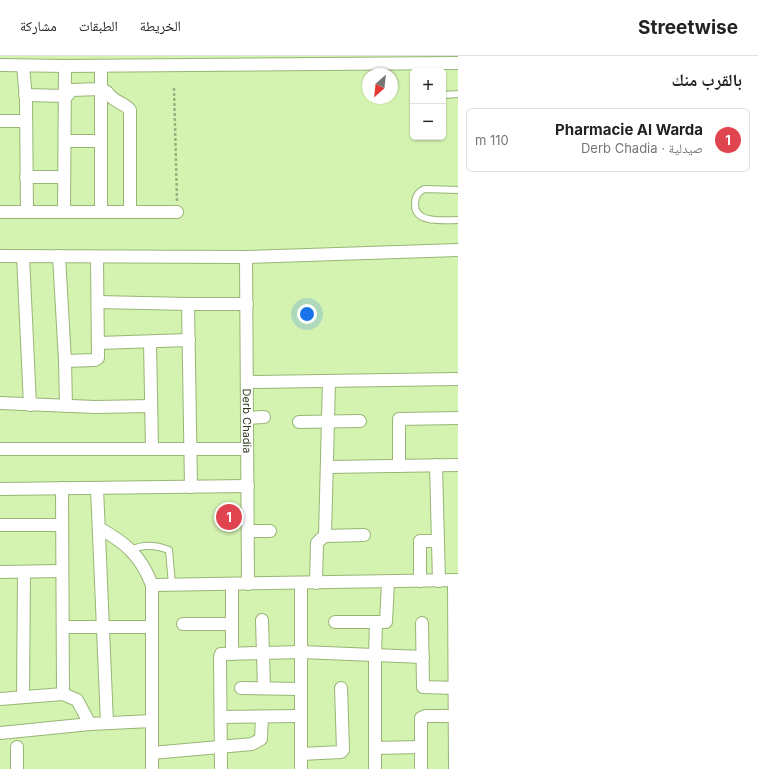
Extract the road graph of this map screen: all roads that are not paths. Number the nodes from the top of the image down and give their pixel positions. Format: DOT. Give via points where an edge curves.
graph roads {
  1 [pos="458,63"];
  2 [pos="0,65"];
  3 [pos="23,66"];
  4 [pos="65,66"];
  5 [pos="101,66"];
  6 [pos="415,67"];
  7 [pos="101,89"];
  8 [pos="446,94"];
  9 [pos="458,94"];
  10 [pos="25,95"];
  11 [pos="65,96"];
  12 [pos="0,121"];
  13 [pos="26,122"];
  14 [pos="65,141"];
  15 [pos="101,141"];
  16 [pos="26,177"];
  17 [pos="64,177"];
  18 [pos="458,190"];
  19 [pos="0,212"];
  20 [pos="27,212"];
  21 [pos="64,212"];
  22 [pos="101,212"];
  23 [pos="130,212"];
  24 [pos="177,212"];
  25 [pos="458,220"];
  26 [pos="458,250"];
  27 [pos="0,256"];
  28 [pos="23,256"];
  29 [pos="59,256"];
  30 [pos="97,257"];
  31 [pos="246,257"];
  32 [pos="98,302"];
  33 [pos="188,304"];
  34 [pos="247,304"];
  35 [pos="189,340"];
  36 [pos="150,342"];
  37 [pos="98,343"];
  38 [pos="65,361"];
  39 [pos="458,379"];
  40 [pos="329,381"];
  41 [pos="247,382"];
  42 [pos="0,403"];
  43 [pos="30,405"];
  44 [pos="66,406"];
  45 [pos="151,406"];
  46 [pos="264,417"];
  47 [pos="247,418"];
  48 [pos="458,418"];
  49 [pos="360,421"];
  50 [pos="299,422"];
  51 [pos="328,422"];
  52 [pos="248,448"];
  53 [pos="0,449"];
  54 [pos="152,449"];
  55 [pos="191,449"];
  56 [pos="436,465"];
  57 [pos="458,465"];
  58 [pos="399,466"];
  59 [pos="327,467"];
  60 [pos="248,486"];
  61 [pos="191,487"];
  62 [pos="62,488"];
  63 [pos="97,488"];
  64 [pos="0,489"];
  65 [pos="0,525"];
  66 [pos="62,525"];
  67 [pos="99,528"];
  68 [pos="248,530"];
  69 [pos="270,531"];
  70 [pos="364,535"];
  71 [pos="325,536"];
  72 [pos="438,541"];
  73 [pos="131,550"];
  74 [pos="62,571"];
  75 [pos="0,572"];
  76 [pos="24,572"];
  77 [pos="456,580"];
  78 [pos="420,581"];
  79 [pos="439,581"];
  80 [pos="388,582"];
  81 [pos="316,583"];
  82 [pos="232,584"];
  83 [pos="248,584"];
  84 [pos="301,584"];
  85 [pos="152,585"];
  86 [pos="172,585"];
  87 [pos="262,620"];
  88 [pos="335,622"];
  89 [pos="376,622"];
  90 [pos="422,623"];
  91 [pos="183,624"];
  92 [pos="232,624"];
  93 [pos="103,626"];
  94 [pos="63,627"];
  95 [pos="152,627"];
  96 [pos="301,652"];
  97 [pos="232,654"];
  98 [pos="262,654"];
  99 [pos="375,656"];
  100 [pos="422,657"];
  101 [pos="241,688"];
  102 [pos="264,688"];
  103 [pos="341,688"];
  104 [pos="456,688"];
  105 [pos="301,689"];
  106 [pos="63,694"];
  107 [pos="23,697"];
  108 [pos="0,699"];
  109 [pos="301,716"];
  110 [pos="455,716"];
  111 [pos="221,717"];
  112 [pos="262,717"];
  113 [pos="152,721"];
  114 [pos="107,723"];
  115 [pos="90,724"];
  116 [pos="0,733"];
  117 [pos="17,747"];
  118 [pos="221,747"];
  119 [pos="420,747"];
  120 [pos="375,748"];
  121 [pos="152,753"];
  122 [pos="301,754"];
  123 [pos="17,769"];
  124 [pos="152,769"];
  125 [pos="222,769"];
  126 [pos="302,769"];
  127 [pos="375,769"];
  128 [pos="421,769"];
  129 [pos="455,769"];
  1 -- 6 [label="street"];
  2 -- 3 [label="street"];
  3 -- 4 [label="street"];
  3 -- 10 [label="street"];
  4 -- 5 [label="street"];
  4 -- 11 [label="street"];
  5 -- 6 [label="street"];
  5 -- 7 [label="street"];
  7 -- 11 [label="street" via="71,90 68,96"];
  7 -- 15 [label="street"];
  7 -- 23 [label="street" via="130,110"];
  8 -- 9 [label="lane"];
  10 -- 11 [label="street"];
  10 -- 13 [label="street"];
  11 -- 14 [label="street"];
  12 -- 13 [label="street"];
  13 -- 16 [label="street"];
  14 -- 15 [label="street"];
  14 -- 17 [label="street"];
  15 -- 22 [label="street"];
  16 -- 17 [label="street"];
  16 -- 20 [label="street"];
  17 -- 21 [label="street"];
  18 -- 25 [label="lane" via="424,189 416,196 415,202 418,215 424,218"];
  19 -- 20 [label="street"];
  20 -- 21 [label="street"];
  21 -- 22 [label="street"];
  22 -- 23 [label="street"];
  23 -- 24 [label="street"];
  26 -- 31 [label="street"];
  27 -- 28 [label="street"];
  28 -- 29 [label="street"];
  28 -- 43 [label="street"];
  29 -- 30 [label="street"];
  29 -- 38 [label="street"];
  30 -- 31 [label="street"];
  30 -- 32 [label="street"];
  31 -- 34 [label="street, Derb Chadia"];
  32 -- 33 [label="street"];
  32 -- 37 [label="street"];
  33 -- 34 [label="street"];
  33 -- 35 [label="street"];
  34 -- 41 [label="street, Derb Chadia"];
  35 -- 36 [label="street"];
  35 -- 55 [label="street"];
  36 -- 37 [label="street"];
  36 -- 45 [label="street"];
  37 -- 38 [label="street" via="97,360"];
  38 -- 44 [label="street"];
  39 -- 40 [label="street"];
  40 -- 41 [label="street"];
  40 -- 51 [label="street"];
  41 -- 47 [label="street, Derb Chadia"];
  42 -- 43 [label="street"];
  43 -- 44 [label="street"];
  44 -- 45 [label="street"];
  45 -- 54 [label="street"];
  46 -- 47 [label="street"];
  47 -- 52 [label="street, Derb Chadia"];
  48 -- 58 [label="street" via="399,419"];
  49 -- 51 [label="street"];
  50 -- 51 [label="street"];
  51 -- 59 [label="street"];
  52 -- 55 [label="street"];
  52 -- 60 [label="street, Derb Chadia"];
  53 -- 54 [label="street"];
  54 -- 55 [label="street"];
  55 -- 61 [label="street"];
  56 -- 57 [label="street"];
  56 -- 58 [label="street"];
  56 -- 72 [label="street"];
  58 -- 59 [label="street"];
  59 -- 71 [label="street"];
  60 -- 61 [label="street"];
  60 -- 68 [label="street, Derb Chadia"];
  61 -- 63 [label="street"];
  62 -- 63 [label="street"];
  62 -- 64 [label="street"];
  62 -- 66 [label="street"];
  63 -- 67 [label="street"];
  65 -- 66 [label="street"];
  66 -- 74 [label="street"];
  67 -- 73 [label="street"];
  67 -- 93 [label="street"];
  68 -- 69 [label="street"];
  68 -- 83 [label="street, Derb Chadia"];
  70 -- 71 [label="street"];
  71 -- 81 [label="street" via="317,543"];
  72 -- 78 [label="street" via="420,542"];
  72 -- 79 [label="street"];
  73 -- 85 [label="street" via="147,571"];
  73 -- 86 [label="lane" via="140,546 169,550"];
  74 -- 76 [label="street"];
  74 -- 94 [label="street"];
  75 -- 76 [label="street"];
  76 -- 107 [label="street"];
  77 -- 79 [label="street"];
  77 -- 104 [label="street"];
  78 -- 79 [label="street"];
  78 -- 80 [label="street"];
  80 -- 81 [label="street"];
  80 -- 89 [label="street" via="387,621"];
  81 -- 84 [label="street"];
  82 -- 83 [label="street"];
  82 -- 86 [label="street"];
  82 -- 92 [label="street"];
  83 -- 84 [label="street"];
  84 -- 96 [label="street"];
  85 -- 86 [label="street"];
  85 -- 95 [label="street"];
  87 -- 98 [label="street"];
  88 -- 89 [label="street"];
  89 -- 99 [label="street"];
  90 -- 100 [label="street"];
  91 -- 92 [label="street"];
  92 -- 97 [label="street"];
  93 -- 94 [label="street"];
  93 -- 95 [label="street"];
  93 -- 114 [label="street"];
  94 -- 106 [label="street"];
  95 -- 113 [label="street"];
  96 -- 98 [label="street"];
  96 -- 99 [label="street"];
  96 -- 105 [label="street"];
  97 -- 98 [label="street"];
  97 -- 111 [label="street" via="220,655"];
  98 -- 102 [label="street"];
  99 -- 100 [label="street"];
  99 -- 120 [label="street"];
  100 -- 104 [label="street" via="423,687"];
  101 -- 102 [label="street"];
  102 -- 105 [label="street"];
  103 -- 122 [label="street" via="343,750"];
  104 -- 110 [label="street"];
  105 -- 109 [label="street"];
  106 -- 107 [label="street"];
  106 -- 115 [label="street" via="77,700"];
  107 -- 108 [label="street"];
  109 -- 112 [label="street"];
  109 -- 122 [label="street"];
  110 -- 119 [label="street" via="421,718"];
  110 -- 129 [label="street"];
  111 -- 112 [label="street"];
  111 -- 118 [label="street"];
  112 -- 118 [label="street" via="261,739 252,744"];
  113 -- 114 [label="street"];
  113 -- 121 [label="street"];
  114 -- 115 [label="street"];
  115 -- 116 [label="street"];
  117 -- 123 [label="street"];
  118 -- 121 [label="street"];
  118 -- 125 [label="street"];
  119 -- 120 [label="street"];
  119 -- 128 [label="street"];
  120 -- 127 [label="street"];
  121 -- 124 [label="street"];
  122 -- 126 [label="street"];
}
